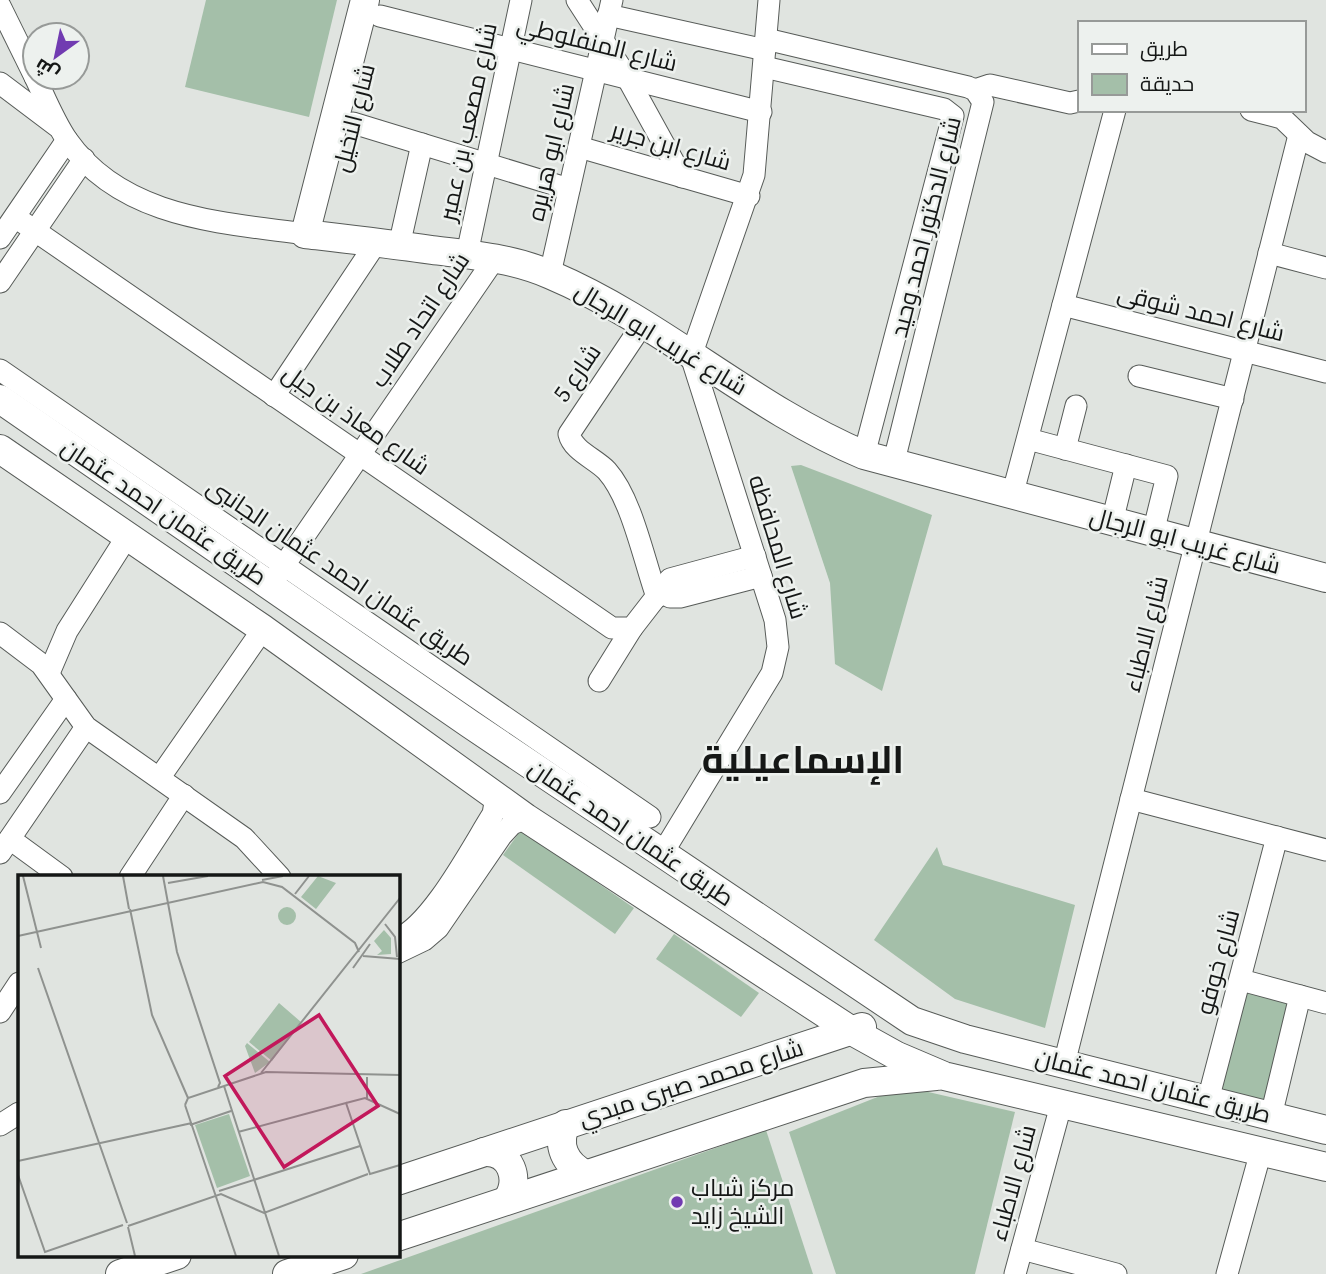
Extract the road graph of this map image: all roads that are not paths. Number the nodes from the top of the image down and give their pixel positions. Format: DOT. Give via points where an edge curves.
graph roads {
  1 [pos="521,0"];
  2 [pos="577,0"];
  3 [pos="769,0"];
  4 [pos="376,5"];
  5 [pos="0,6"];
  6 [pos="610,8"];
  7 [pos="603,41"];
  8 [pos="21,49"];
  9 [pos="510,49"];
  10 [pos="765,52"];
  11 [pos="596,71"];
  12 [pos="628,79"];
  13 [pos="975,90"];
  14 [pos="3,91"];
  15 [pos="42,91"];
  16 [pos="1078,102"];
  17 [pos="761,112"];
  18 [pos="1114,112"];
  19 [pos="1259,112"];
  20 [pos="353,123"];
  21 [pos="64,135"];
  22 [pos="1299,135"];
  23 [pos="422,144"];
  24 [pos="579,147"];
  25 [pos="1326,152"];
  26 [pos="84,159"];
  27 [pos="486,163"];
  28 [pos="682,177"];
  29 [pos="569,188"];
  30 [pos="749,196"];
  31 [pos="15,216"];
  32 [pos="35,231"];
  33 [pos="315,235"];
  34 [pos="0,238"];
  35 [pos="387,244"];
  36 [pos="1269,253"];
  37 [pos="481,256"];
  38 [pos="1326,268"];
  39 [pos="550,274"];
  40 [pos="0,282"];
  41 [pos="1063,305"];
  42 [pos="642,325"];
  43 [pos="1245,351"];
  44 [pos="691,356"];
  45 [pos="0,370"];
  46 [pos="1326,372"];
  47 [pos="1139,376"];
  48 [pos="274,396"];
  49 [pos="1233,399"];
  50 [pos="0,400"];
  51 [pos="1076,406"];
  52 [pos="1028,439"];
  53 [pos="0,449"];
  54 [pos="1065,449"];
  55 [pos="360,455"];
  56 [pos="864,455"];
  57 [pos="893,465"];
  58 [pos="1126,465"];
  59 [pos="1012,496"];
  60 [pos="196,520"];
  61 [pos="1112,522"];
  62 [pos="1153,533"];
  63 [pos="128,535"];
  64 [pos="1196,544"];
  65 [pos="758,566"];
  66 [pos="277,575"];
  67 [pos="1326,578"];
  68 [pos="659,594"];
  69 [pos="632,628"];
  70 [pos="262,629"];
  71 [pos="0,634"];
  72 [pos="49,673"];
  73 [pos="599,681"];
  74 [pos="66,699"];
  75 [pos="470,724"];
  76 [pos="86,727"];
  77 [pos="445,762"];
  78 [pos="538,770"];
  79 [pos="160,777"];
  80 [pos="0,793"];
  81 [pos="184,795"];
  82 [pos="1131,799"];
  83 [pos="510,807"];
  84 [pos="650,817"];
  85 [pos="1277,837"];
  86 [pos="5,846"];
  87 [pos="1326,850"];
  88 [pos="662,854"];
  89 [pos="58,875"];
  90 [pos="131,875"];
  91 [pos="278,875"];
  92 [pos="399,938"];
  93 [pos="399,952"];
  94 [pos="1241,980"];
  95 [pos="13,987"];
  96 [pos="1300,996"];
  97 [pos="1326,1003"];
  98 [pos="0,1012"];
  99 [pos="852,1031"];
  100 [pos="987,1044"];
  101 [pos="1064,1064"];
  102 [pos="944,1076"];
  103 [pos="1146,1085"];
  104 [pos="1208,1100"];
  105 [pos="1061,1105"];
  106 [pos="18,1114"];
  107 [pos="1271,1116"];
  108 [pos="566,1124"];
  109 [pos="1136,1124"];
  110 [pos="0,1125"];
  111 [pos="1326,1130"];
  112 [pos="1261,1151"];
  113 [pos="484,1152"];
  114 [pos="1323,1168"];
  115 [pos="585,1174"];
  116 [pos="399,1180"];
  117 [pos="508,1200"];
  118 [pos="399,1236"];
  119 [pos="1023,1249"];
  120 [pos="174,1256"];
  121 [pos="341,1256"];
  122 [pos="120,1274"];
  123 [pos="287,1274"];
  124 [pos="1015,1274"];
  125 [pos="1116,1274"];
  126 [pos="1227,1274"];
  1 -- 9 [label="street, شارع مصعب بن عمير"];
  2 -- 7 [label="street"];
  3 -- 10 [label="street"];
  4 -- 9 [label="street, شارع المنفلوطي"];
  4 -- 20 [label="main road, شارع النخيل"];
  4 -- 33 [label="main road, شارع النخيل"];
  5 -- 8 [label="street, شارع غريب ابو الرجال"];
  6 -- 7 [label="street, شارع ابو هريره"];
  6 -- 10 [label="street"];
  7 -- 11 [label="street, شارع ابو هريره"];
  7 -- 12 [label="street"];
  9 -- 11 [label="street, شارع المنفلوطي"];
  9 -- 27 [label="street, شارع مصعب بن عمير"];
  10 -- 13 [label="street, شارع الدكتور احمد وحيد"];
  10 -- 17 [label="street"];
  10 -- 56 [label="street, شارع الدكتور احمد وحيد" via="944,109 953,116"];
  11 -- 12 [label="street, شارع المنفلوطي"];
  11 -- 24 [label="street, شارع ابو هريره"];
  12 -- 17 [label="street, شارع المنفلوطي"];
  12 -- 28 [label="street"];
  13 -- 16 [label="street" via="990,85"];
  13 -- 57 [label="street, شارع الدكتور احمد وحيد" via="983,109"];
  14 -- 21 [label="street"];
  15 -- 21 [label="street, شارع غريب ابو الرجال"];
  17 -- 30 [label="street"];
  18 -- 41 [label="street"];
  19 -- 22 [label="street" via="1282,118"];
  20 -- 23 [label="street"];
  20 -- 33 [label="main road, شارع النخيل"];
  21 -- 26 [label="street, شارع غريب ابو الرجال"];
  21 -- 31 [label="street"];
  22 -- 25 [label="street"];
  22 -- 36 [label="street, شارع الاطباء"];
  23 -- 27 [label="street"];
  23 -- 35 [label="street"];
  24 -- 28 [label="street, شارع ابن جرير"];
  24 -- 29 [label="street, شارع ابو هريره"];
  26 -- 32 [label="street"];
  26 -- 33 [label="street, شارع غريب ابو الرجال" via="118,187 179,215"];
  27 -- 29 [label="street"];
  27 -- 37 [label="street, شارع مصعب بن عمير"];
  28 -- 30 [label="street, شارع ابن جرير"];
  29 -- 39 [label="street, شارع ابو هريره"];
  30 -- 44 [label="street"];
  31 -- 32 [label="street, شارع معاذ بن جبل"];
  31 -- 34 [label="street"];
  32 -- 40 [label="street"];
  32 -- 48 [label="street, شارع معاذ بن جبل"];
  33 -- 35 [label="main road, شارع غريب ابو الرجال"];
  35 -- 37 [label="main road, شارع غريب ابو الرجال"];
  35 -- 48 [label="street"];
  36 -- 38 [label="street"];
  36 -- 43 [label="street, شارع الاطباء"];
  37 -- 39 [label="main road, شارع غريب ابو الرجال"];
  37 -- 55 [label="street, شارع اتحاد طلاب"];
  39 -- 42 [label="main road, شارع غريب ابو الرجال"];
  41 -- 43 [label="street, شارع احمد شوقى"];
  41 -- 52 [label="street"];
  42 -- 44 [label="main road, شارع غريب ابو الرجال"];
  42 -- 68 [label="street, شارع 5" via="569,434 572,443 607,472 618,489"];
  43 -- 46 [label="street, شارع احمد شوقى"];
  43 -- 49 [label="street, شارع الاطباء"];
  44 -- 56 [label="main road, شارع غريب ابو الرجال" via="803,426"];
  44 -- 65 [label="street, شارع المحافظه"];
  45 -- 60 [label="street, طريق عثمان احمد عثمان الجانبى"];
  47 -- 49 [label="street"];
  48 -- 55 [label="street, شارع معاذ بن جبل"];
  49 -- 64 [label="street, شارع الاطباء"];
  50 -- 60 [label="main road, طريق عثمان احمد عثمان"];
  51 -- 54 [label="street"];
  52 -- 54 [label="street"];
  52 -- 59 [label="street"];
  53 -- 63 [label="main road, طريق عثمان احمد عثمان"];
  54 -- 58 [label="street"];
  55 -- 66 [label="street, شارع اتحاد طلاب"];
  55 -- 69 [label="street, شارع معاذ بن جبل" via="608,626"];
  56 -- 57 [label="main road, شارع غريب ابو الرجال"];
  57 -- 59 [label="main road, شارع غريب ابو الرجال"];
  58 -- 61 [label="street"];
  58 -- 62 [label="street" via="1167,476"];
  59 -- 61 [label="main road, شارع غريب ابو الرجال"];
  60 -- 66 [label="main road, طريق عثمان احمد عثمان"];
  61 -- 62 [label="main road, شارع غريب ابو الرجال"];
  62 -- 64 [label="main road, شارع غريب ابو الرجال"];
  63 -- 70 [label="main road, طريق عثمان احمد عثمان"];
  63 -- 72 [label="street" via="67,631"];
  64 -- 67 [label="main road, شارع غريب ابو الرجال"];
  64 -- 82 [label="street, شارع الاطباء"];
  65 -- 68 [label="street" via="674,578"];
  65 -- 88 [label="street, شارع المحافظه" via="778,634 772,673"];
  66 -- 75 [label="main road, طريق عثمان احمد عثمان"];
  66 -- 84 [label="street, طريق عثمان احمد عثمان الجانبى"];
  68 -- 69 [label="street"];
  69 -- 73 [label="street"];
  70 -- 77 [label="main road, طريق عثمان احمد عثمان"];
  70 -- 79 [label="street"];
  71 -- 72 [label="street"];
  72 -- 74 [label="street"];
  74 -- 76 [label="street"];
  74 -- 80 [label="street"];
  75 -- 77 [label="main road" via="473,737 468,750"];
  75 -- 78 [label="main road, طريق عثمان احمد عثمان"];
  76 -- 79 [label="street"];
  76 -- 86 [label="street"];
  77 -- 83 [label="main road, طريق عثمان احمد عثمان"];
  78 -- 83 [label="main road" via="513,784"];
  78 -- 88 [label="main road, طريق عثمان احمد عثمان"];
  79 -- 81 [label="street"];
  81 -- 90 [label="street"];
  81 -- 91 [label="street" via="244,838"];
  82 -- 85 [label="street"];
  82 -- 101 [label="street, شارع الاطباء"];
  83 -- 92 [label="street" via="494,814 430,911 417,927"];
  83 -- 93 [label="street" via="512,824 431,934"];
  83 -- 99 [label="main road, طريق عثمان احمد عثمان"];
  85 -- 87 [label="street"];
  85 -- 94 [label="street, شارع خوفو"];
  86 -- 89 [label="street"];
  88 -- 100 [label="main road, طريق عثمان احمد عثمان" via="891,1009 931,1028"];
  94 -- 96 [label="street"];
  94 -- 104 [label="street, شارع خوفو"];
  95 -- 98 [label="street"];
  96 -- 97 [label="street"];
  96 -- 107 [label="street"];
  99 -- 100 [label="main road, شارع محمد صبرى مبدي" via="884,1028 942,1048"];
  99 -- 102 [label="main road, طريق عثمان احمد عثمان"];
  99 -- 108 [label="main road, شارع محمد صبرى مبدي"];
  100 -- 101 [label="main road, طريق عثمان احمد عثمان"];
  101 -- 103 [label="main road, طريق عثمان احمد عثمان"];
  102 -- 105 [label="main road, طريق عثمان احمد عثمان"];
  102 -- 115 [label="main road" via="864,1083"];
  103 -- 104 [label="main road, طريق عثمان احمد عثمان"];
  103 -- 109 [label="main road" via="1145,1105"];
  104 -- 107 [label="main road, طريق عثمان احمد عثمان"];
  105 -- 109 [label="main road, طريق عثمان احمد عثمان"];
  105 -- 119 [label="street, شارع الاطباء"];
  106 -- 110 [label="street"];
  107 -- 111 [label="main road, طريق عثمان احمد عثمان"];
  108 -- 113 [label="main road, شارع محمد صبرى مبدي"];
  108 -- 115 [label="main road" via="561,1140 565,1157"];
  109 -- 112 [label="main road, طريق عثمان احمد عثمان"];
  112 -- 114 [label="main road, طريق عثمان احمد عثمان"];
  112 -- 126 [label="street"];
  113 -- 116 [label="main road, شارع محمد صبرى مبدي"];
  113 -- 117 [label="main road" via="500,1155 512,1167 514,1184"];
  115 -- 117 [label="main road"];
  117 -- 118 [label="main road"];
  119 -- 124 [label="street, شارع الاطباء"];
  119 -- 125 [label="street"];
  120 -- 122 [label="main road"];
  121 -- 123 [label="main road"];
}
